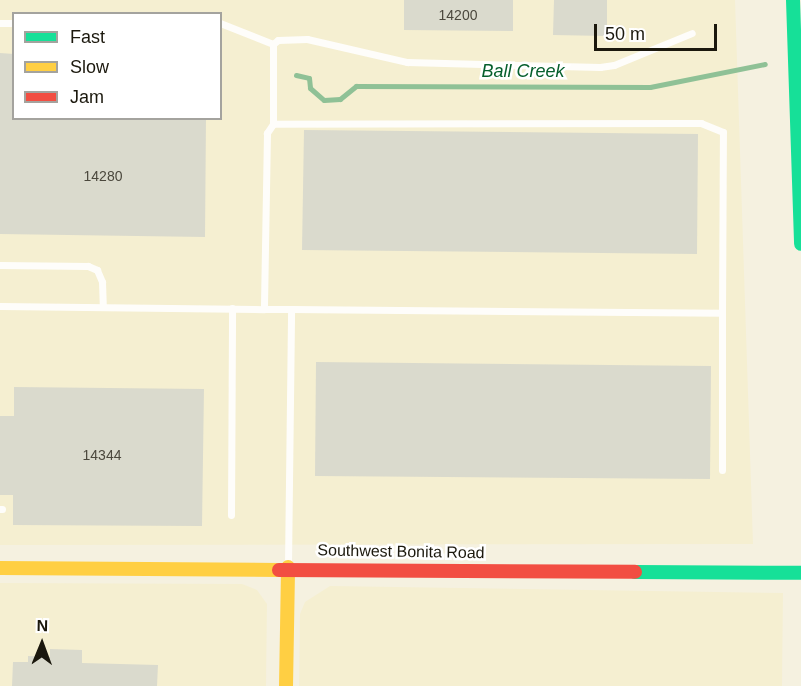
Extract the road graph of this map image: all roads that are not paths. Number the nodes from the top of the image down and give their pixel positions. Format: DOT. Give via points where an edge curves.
graph roads {
  1 [pos="793,0"];
  2 [pos="222,24"];
  3 [pos="692,33"];
  4 [pos="273,44"];
  5 [pos="273,124"];
  6 [pos="801,244"];
  7 [pos="0,265"];
  8 [pos="0,306"];
  9 [pos="103,307"];
  10 [pos="232,308"];
  11 [pos="264,309"];
  12 [pos="291,309"];
  13 [pos="722,313"];
  14 [pos="722,470"];
  15 [pos="231,515"];
  16 [pos="288,567"];
  17 [pos="0,568"];
  18 [pos="801,573"];
  19 [pos="286,686"];
  1 -- 6 [label="main road"];
  2 -- 4 [label="lane"];
  3 -- 4 [label="lane" via="600,67 407,62 307,39 278,40"];
  4 -- 5 [label="lane"];
  5 -- 11 [label="lane" via="267,133"];
  5 -- 13 [label="lane" via="701,123 723,132"];
  7 -- 9 [label="lane" via="88,266 98,270"];
  8 -- 9 [label="lane"];
  9 -- 10 [label="lane"];
  10 -- 11 [label="lane"];
  10 -- 15 [label="lane"];
  11 -- 12 [label="lane"];
  12 -- 13 [label="lane"];
  12 -- 16 [label="lane"];
  13 -- 14 [label="lane"];
  16 -- 17 [label="main road, Southwest Bonita Road"];
  16 -- 18 [label="main road, Southwest Bonita Road"];
  16 -- 19 [label="main road"];
}
